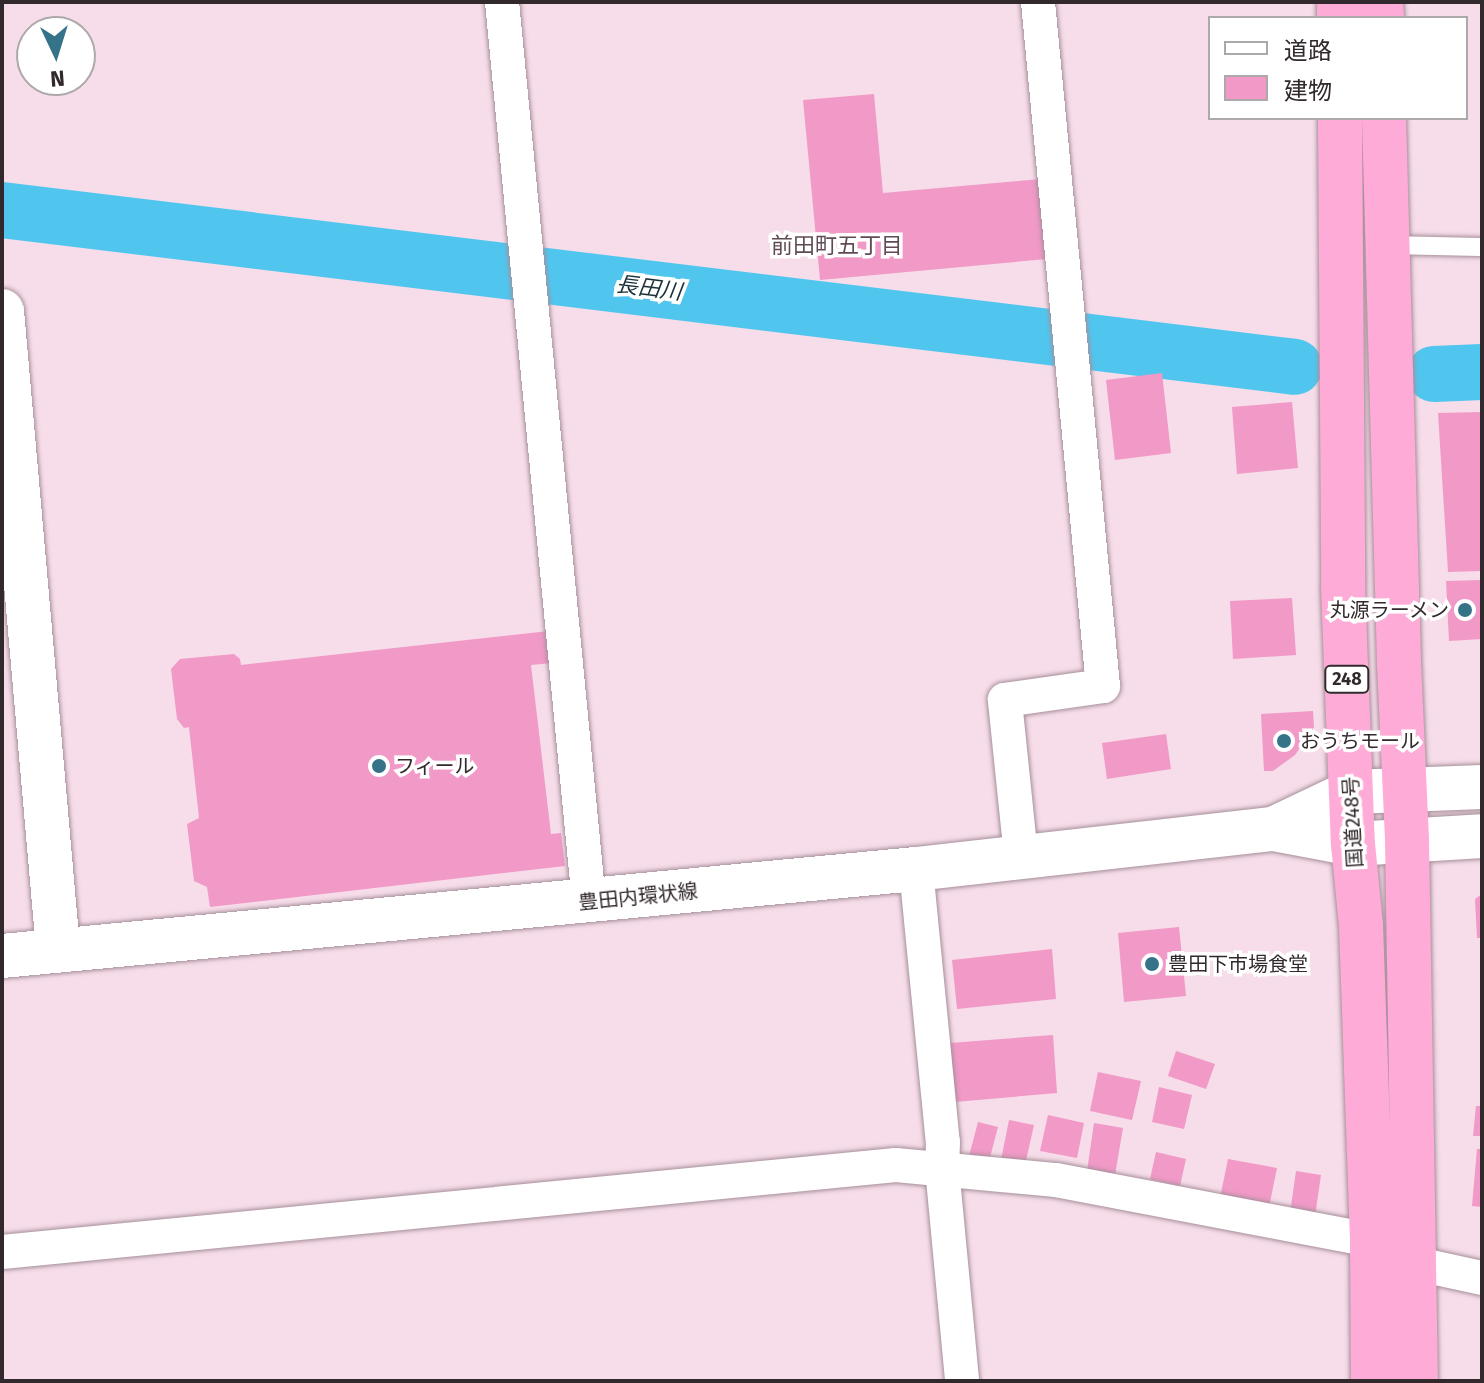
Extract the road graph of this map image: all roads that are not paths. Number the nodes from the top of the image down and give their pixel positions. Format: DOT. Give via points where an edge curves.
graph roads {
  1 [pos="502,2"];
  2 [pos="1038,2"];
  3 [pos="1340,120"];
  4 [pos="1384,120"];
  5 [pos="1387,245"];
  6 [pos="1482,247"];
  7 [pos="2,311"];
  8 [pos="1482,787"];
  9 [pos="1405,791"];
  10 [pos="1351,792"];
  11 [pos="1273,829"];
  12 [pos="1482,836"];
  13 [pos="1407,841"];
  14 [pos="1353,844"];
  15 [pos="1021,856"];
  16 [pos="916,869"];
  17 [pos="589,902"];
  18 [pos="58,949"];
  19 [pos="2,956"];
  20 [pos="942,1168"];
  21 [pos="1372,1240"];
  22 [pos="2,1252"];
  23 [pos="1413,1263"];
  24 [pos="1482,1278"];
  25 [pos="962,1381"];
  26 [pos="1373,1381"];
  27 [pos="1416,1381"];
  1 -- 17 [label="street"];
  2 -- 15 [label="street" via="1103,686 1005,700"];
  3 -- 10 [label="highway, 国道248号 / 248" via="1343,587"];
  4 -- 5 [label="highway, 248"];
  5 -- 6 [label="lane"];
  5 -- 9 [label="highway, 248"];
  7 -- 18 [label="street"];
  8 -- 9 [label="street, 豊田内環状線"];
  9 -- 10 [label="street, 豊田内環状線"];
  9 -- 13 [label="highway, 248"];
  10 -- 11 [label="street, 豊田内環状線"];
  10 -- 14 [label="highway, 国道248号 / 248"];
  11 -- 14 [label="street, 豊田内環状線"];
  11 -- 15 [label="street, 豊田内環状線"];
  12 -- 13 [label="street, 豊田内環状線"];
  13 -- 14 [label="street, 豊田内環状線"];
  13 -- 23 [label="highway, 248"];
  14 -- 21 [label="highway, 国道248号 / 248" via="1361,925"];
  15 -- 16 [label="street, 豊田内環状線"];
  16 -- 17 [label="street, 豊田内環状線"];
  16 -- 20 [label="street"];
  17 -- 18 [label="street, 豊田内環状線"];
  18 -- 19 [label="street, 豊田内環状線"];
  20 -- 21 [label="street" via="1056,1180"];
  20 -- 22 [label="street" via="896,1165"];
  20 -- 25 [label="street"];
  21 -- 26 [label="highway, 国道248号 / 248"];
  23 -- 24 [label="street"];
  23 -- 27 [label="highway, 248"];
}
